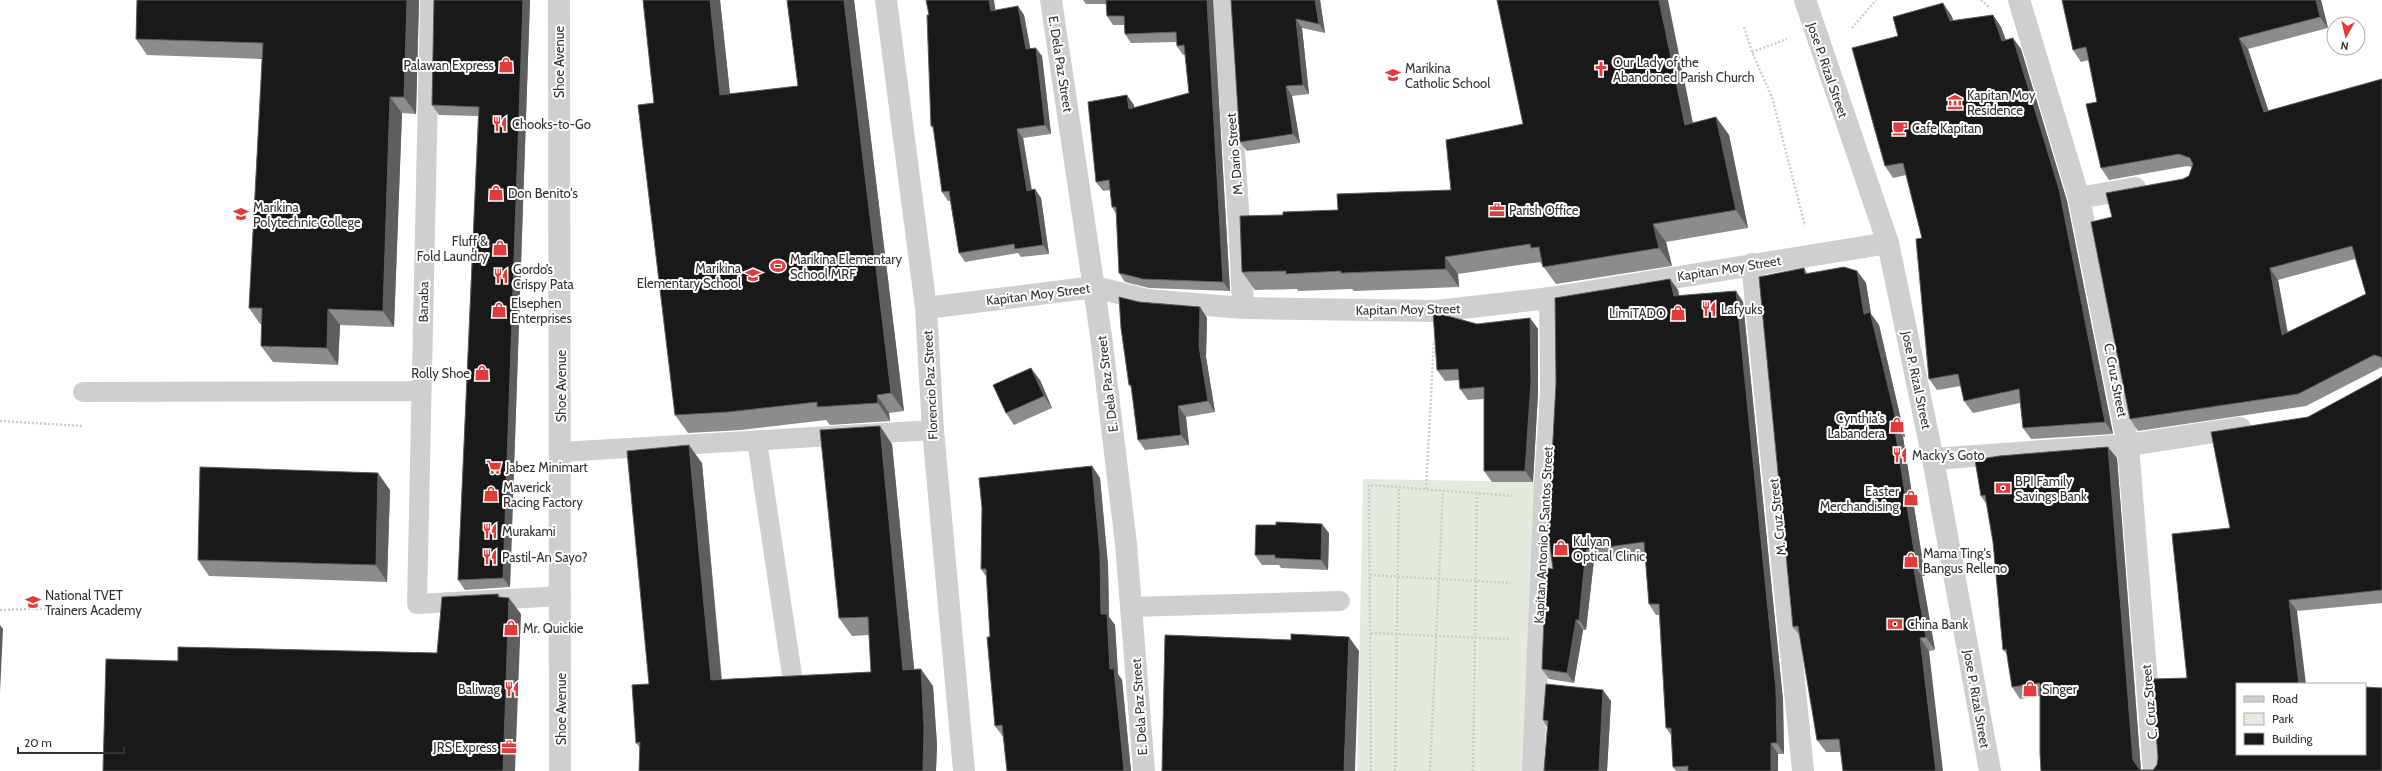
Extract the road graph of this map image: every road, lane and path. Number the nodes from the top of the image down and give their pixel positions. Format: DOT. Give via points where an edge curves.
graph roads {
  1 [pos="430,0"];
  2 [pos="559,0"];
  3 [pos="886,0"];
  4 [pos="1051,0"];
  5 [pos="1224,0"];
  6 [pos="1805,0"];
  7 [pos="1876,0"];
  8 [pos="2019,0"];
  9 [pos="1744,27"];
  10 [pos="1852,28"];
  11 [pos="1794,36"];
  12 [pos="1752,52"];
  13 [pos="2158,184"];
  14 [pos="2079,198"];
  15 [pos="1806,227"];
  16 [pos="1888,242"];
  17 [pos="1752,264"];
  18 [pos="1095,286"];
  19 [pos="1550,298"];
  20 [pos="926,308"];
  21 [pos="1243,308"];
  22 [pos="1436,311"];
  23 [pos="420,391"];
  24 [pos="83,392"];
  25 [pos="0,421"];
  26 [pos="2263,425"];
  27 [pos="82,426"];
  28 [pos="932,430"];
  29 [pos="756,441"];
  30 [pos="2128,445"];
  31 [pos="561,452"];
  32 [pos="1933,459"];
  33 [pos="1399,487"];
  34 [pos="1426,489"];
  35 [pos="1443,490"];
  36 [pos="1477,493"];
  37 [pos="1518,497"];
  38 [pos="1370,575"];
  39 [pos="1398,576"];
  40 [pos="1439,578"];
  41 [pos="1476,581"];
  42 [pos="1515,583"];
  43 [pos="561,596"];
  44 [pos="1340,601"];
  45 [pos="1132,607"];
  46 [pos="70,608"];
  47 [pos="0,610"];
  48 [pos="1371,633"];
  49 [pos="1398,634"];
  50 [pos="1436,636"];
  51 [pos="1476,637"];
  52 [pos="1513,639"];
  53 [pos="792,675"];
  54 [pos="560,771"];
  55 [pos="964,771"];
  56 [pos="1144,771"];
  57 [pos="1371,771"];
  58 [pos="1395,771"];
  59 [pos="1430,771"];
  60 [pos="1473,771"];
  61 [pos="1533,771"];
  62 [pos="1803,771"];
  63 [pos="1990,771"];
  64 [pos="2154,771"];
  1 -- 23 [label="lane, Banaba"];
  2 -- 31 [label="street, Shoe Avenue"];
  3 -- 20 [label="street, Florencio Paz Street"];
  4 -- 18 [label="street, E. Dela Paz Street"];
  5 -- 21 [label="street, M. Dario Street"];
  6 -- 16 [label="street, Jose P. Rizal Street"];
  7 -- 10 [label="path"];
  8 -- 14 [label="street, C. Cruz Street"];
  9 -- 12 [label="path"];
  11 -- 12 [label="path"];
  12 -- 15 [label="path" via="1772,97"];
  13 -- 14 [label="street"];
  14 -- 30 [label="street, C. Cruz Street"];
  16 -- 17 [label="street, Kapitan Moy Street"];
  16 -- 32 [label="street, Jose P. Rizal Street"];
  17 -- 19 [label="street, Kapitan Moy Street"];
  17 -- 62 [label="street, M. Cruz Street"];
  18 -- 20 [label="street, Kapitan Moy Street"];
  18 -- 21 [label="street, Kapitan Moy Street" via="1147,300"];
  18 -- 45 [label="street, E. Dela Paz Street"];
  19 -- 22 [label="street, Kapitan Moy Street"];
  19 -- 61 [label="street, Kapitan Antonio P. Santos Street" via="1551,393 1544,491"];
  20 -- 28 [label="street, Florencio Paz Street"];
  21 -- 22 [label="street, Kapitan Moy Street"];
  22 -- 34 [label="path"];
  23 -- 24 [label="lane"];
  23 -- 43 [label="lane, Banaba" via="417,604"];
  25 -- 27 [label="path"];
  26 -- 30 [label="street"];
  28 -- 29 [label="lane"];
  28 -- 55 [label="street, Florencio Paz Street"];
  29 -- 31 [label="lane"];
  29 -- 53 [label="lane"];
  30 -- 32 [label="street"];
  30 -- 64 [label="street, C. Cruz Street"];
  31 -- 43 [label="street, Shoe Avenue"];
  32 -- 63 [label="street, Jose P. Rizal Street"];
  33 -- 34 [label="path"];
  33 -- 38 [label="path" via="1369,485"];
  33 -- 39 [label="path"];
  34 -- 35 [label="path"];
  35 -- 36 [label="path"];
  35 -- 40 [label="path"];
  36 -- 37 [label="path"];
  36 -- 41 [label="path"];
  38 -- 39 [label="path"];
  38 -- 48 [label="path"];
  39 -- 40 [label="path"];
  39 -- 49 [label="path"];
  40 -- 41 [label="path"];
  40 -- 50 [label="path"];
  41 -- 42 [label="path"];
  41 -- 51 [label="path"];
  43 -- 54 [label="street, Shoe Avenue"];
  44 -- 45 [label="lane"];
  45 -- 56 [label="street, E. Dela Paz Street"];
  46 -- 47 [label="path"];
  48 -- 49 [label="path"];
  48 -- 57 [label="path"];
  49 -- 50 [label="path"];
  49 -- 58 [label="path"];
  50 -- 51 [label="path"];
  50 -- 59 [label="path"];
  51 -- 52 [label="path"];
  51 -- 60 [label="path"];
}
